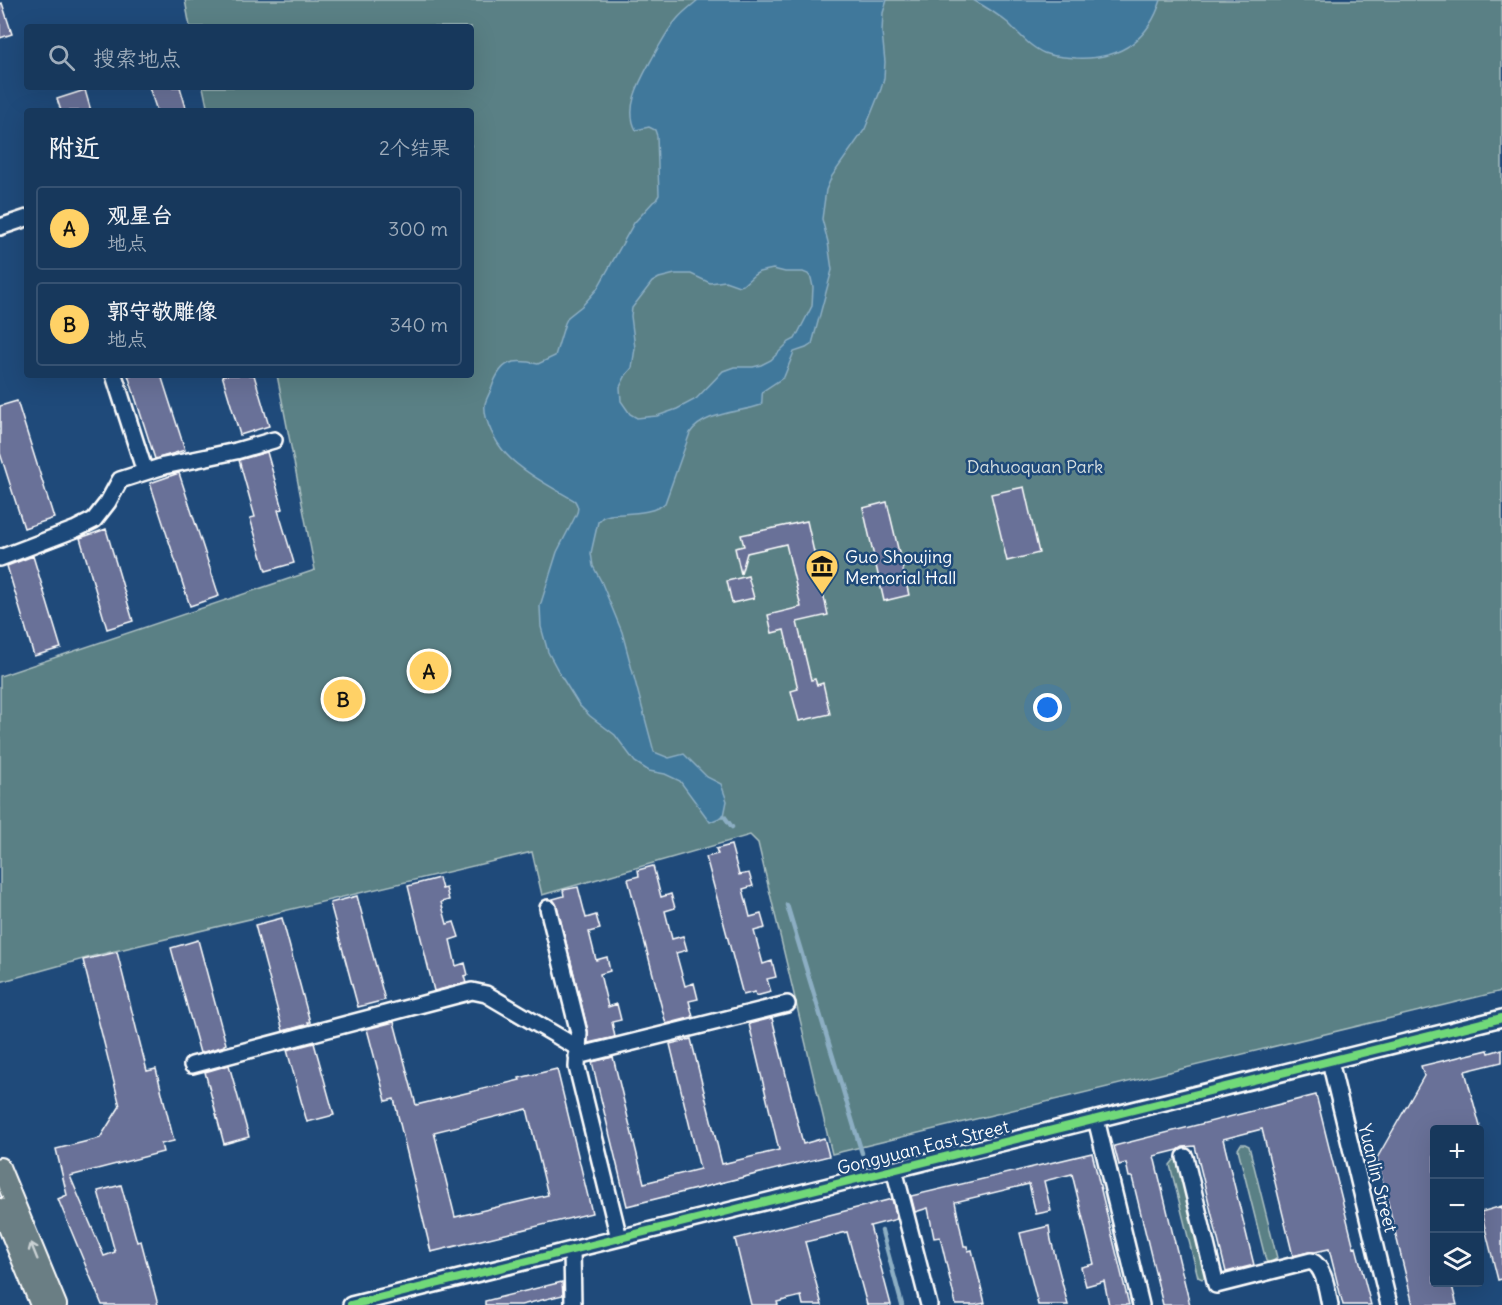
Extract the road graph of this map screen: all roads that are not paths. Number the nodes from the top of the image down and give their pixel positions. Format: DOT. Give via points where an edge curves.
graph roads {
  1 [pos="24,219"];
  2 [pos="0,227"];
  3 [pos="115,378"];
  4 [pos="274,440"];
  5 [pos="145,472"];
  6 [pos="0,558"];
  7 [pos="548,908"];
  8 [pos="787,1004"];
  9 [pos="1502,1018"];
  10 [pos="578,1052"];
  11 [pos="1330,1061"];
  12 [pos="192,1065"];
  13 [pos="1096,1119"];
  14 [pos="1185,1157"];
  15 [pos="0,1167"];
  16 [pos="894,1169"];
  17 [pos="0,1208"];
  18 [pos="619,1238"];
  19 [pos="572,1250"];
  20 [pos="40,1305"];
  21 [pos="57,1305"];
  22 [pos="351,1305"];
  23 [pos="573,1305"];
  24 [pos="929,1305"];
  25 [pos="1141,1305"];
  26 [pos="1330,1305"];
  27 [pos="1389,1305"];
  1 -- 2 [label="street"];
  3 -- 5 [label="street"];
  4 -- 5 [label="street"];
  5 -- 6 [label="street" via="120,480 94,520"];
  7 -- 10 [label="street" via="579,1033"];
  8 -- 10 [label="street"];
  9 -- 11 [label="street, Gongyuan East Street"];
  10 -- 12 [label="street" via="486,994 472,991"];
  10 -- 18 [label="street" via="577,1067"];
  11 -- 13 [label="street, Gongyuan East Street"];
  11 -- 27 [label="street, Yuanlin Street"];
  13 -- 16 [label="street, Gongyuan East Street"];
  13 -- 25 [label="street"];
  14 -- 26 [label="street" via="1216,1284 1311,1262 1321,1269"];
  21 -- 15 [label="main road, one-way"];
  16 -- 18 [label="street, Gongyuan East Street"];
  16 -- 24 [label="street"];
  17 -- 20 [label="main road"];
  18 -- 19 [label="street, Gongyuan East Street"];
  19 -- 22 [label="street, Gongyuan East Street"];
  19 -- 23 [label="street"];
}
